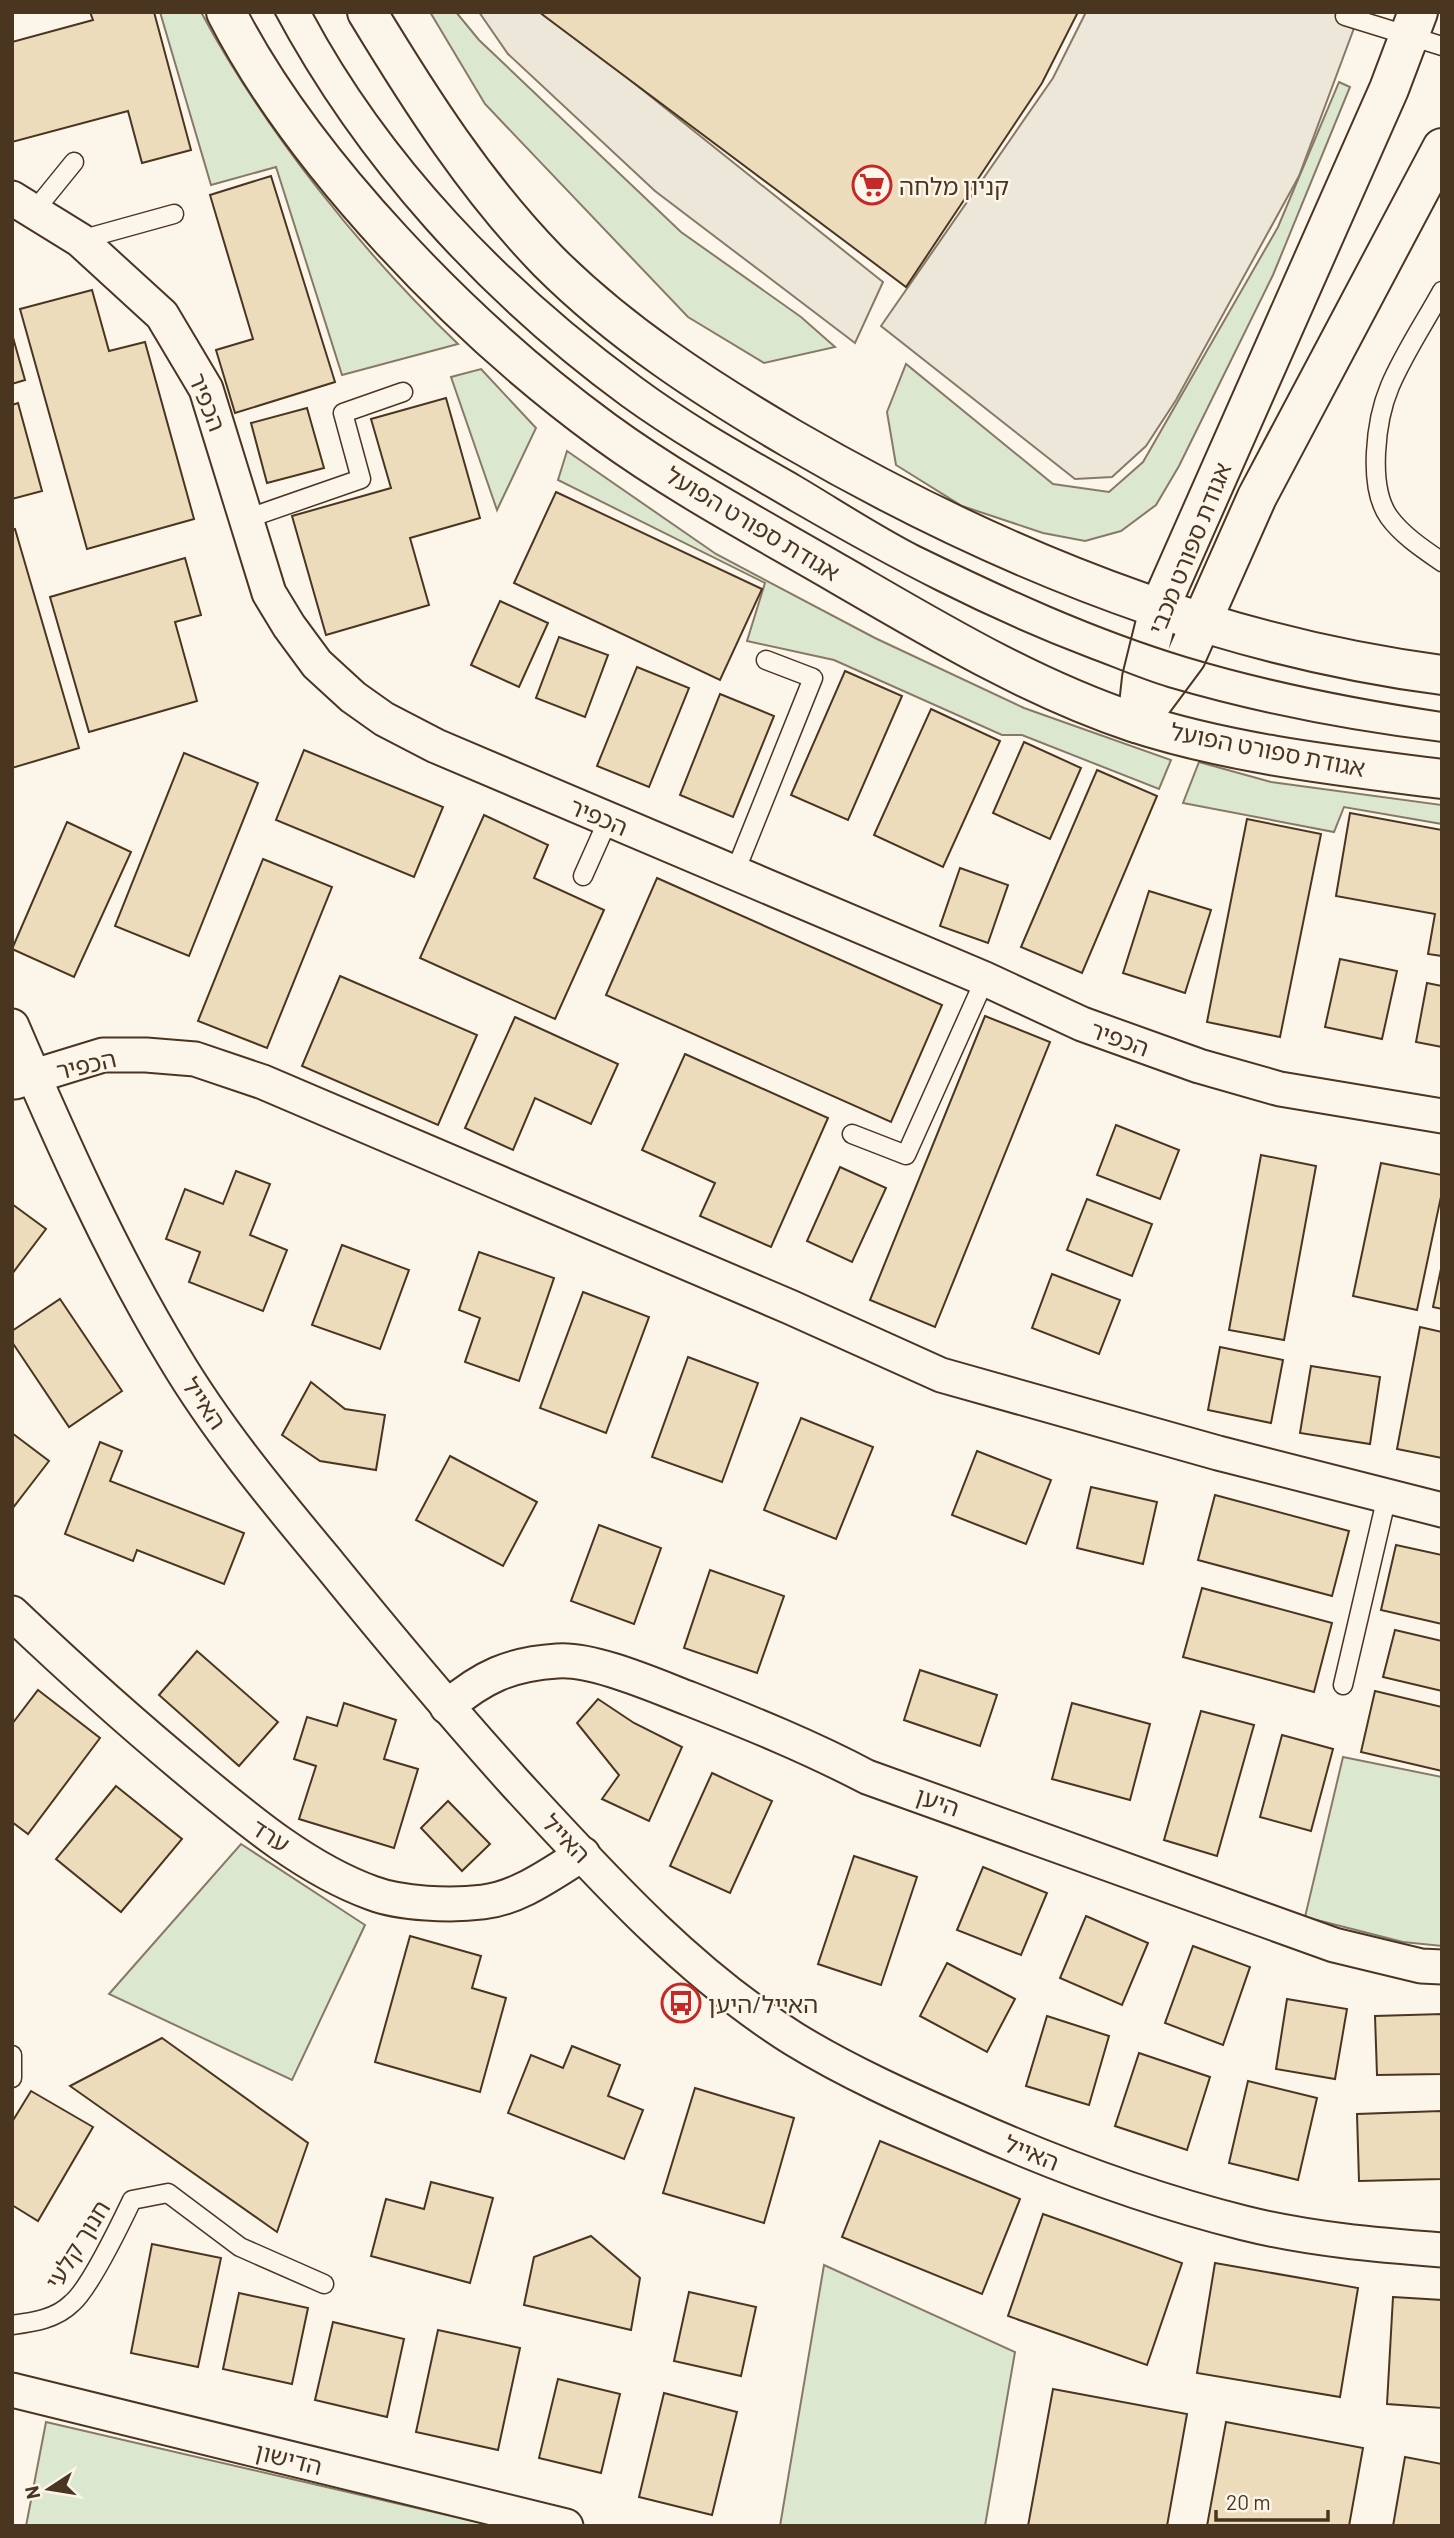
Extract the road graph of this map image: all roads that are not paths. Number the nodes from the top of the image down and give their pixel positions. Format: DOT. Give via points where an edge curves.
graph roads {
  1 [pos="226,12"];
  2 [pos="368,12"];
  3 [pos="1345,16"];
  4 [pos="1423,32"];
  5 [pos="1442,148"];
  6 [pos="74,162"];
  7 [pos="23,204"];
  8 [pos="174,214"];
  9 [pos="80,240"];
  10 [pos="1442,291"];
  11 [pos="403,392"];
  12 [pos="246,519"];
  13 [pos="1442,562"];
  14 [pos="1159,609"];
  15 [pos="1201,624"];
  16 [pos="766,660"];
  17 [pos="1442,675"];
  18 [pos="1137,723"];
  19 [pos="1442,779"];
  20 [pos="608,820"];
  21 [pos="735,872"];
  22 [pos="583,876"];
  23 [pos="985,979"];
  24 [pos="12,1026"];
  25 [pos="23,1080"];
  26 [pos="1442,1116"];
  27 [pos="852,1134"];
  28 [pos="1387,1496"];
  29 [pos="1442,1510"];
  30 [pos="12,1614"];
  31 [pos="1343,1685"];
  32 [pos="447,1707"];
  33 [pos="583,1854"];
  34 [pos="1442,1967"];
  35 [pos="12,2055"];
  36 [pos="12,2078"];
  37 [pos="1442,2249"];
  38 [pos="324,2284"];
  39 [pos="12,2325"];
  40 [pos="12,2390"];
  41 [pos="566,2526"];
  1 -- 18 [label="street, אגודת ספורט הפועל" via="300,130 386,231 486,334 605,432 695,490 1013,673"];
  2 -- 14 [label="street" via="453,148 499,206 577,288 660,356 884,492 1001,548"];
  3 -- 4 [label="lane"];
  4 -- 14 [label="street, אגודת ספורט מכבי"];
  5 -- 15 [label="street, אגודת ספורט מכבי" via="1257,497"];
  6 -- 7 [label="lane"];
  7 -- 9 [label="street, הכפיר"];
  8 -- 9 [label="lane"];
  9 -- 12 [label="street, הכפיר" via="144,297 182,344 206,388"];
  10 -- 13 [label="lane" via="1390,388 1378,439 1375,481 1388,516"];
  11 -- 12 [label="lane" via="342,413 361,479"];
  12 -- 20 [label="street, הכפיר" via="269,593 317,664 353,697 436,746"];
  14 -- 15 [label="street"];
  14 -- 18 [label="street, אגודת ספורט מכבי" via="1142,678"];
  15 -- 17 [label="street"];
  15 -- 18 [label="street, אגודת ספורט מכבי" via="1186,657"];
  16 -- 21 [label="lane" via="813,678"];
  18 -- 19 [label="street, אגודת ספורט הפועל" via="1253,750"];
  20 -- 21 [label="street, הכפיר"];
  20 -- 22 [label="lane"];
  21 -- 23 [label="street, הכפיר"];
  23 -- 26 [label="street, הכפיר" via="1082,1024 1199,1066 1280,1089"];
  23 -- 27 [label="lane" via="906,1155"];
  24 -- 25 [label="street, האייל"];
  25 -- 28 [label="street, הכפיר" via="103,1055 195,1059 263,1082 941,1375"];
  25 -- 32 [label="street, האייל" via="174,1358 266,1487"];
  28 -- 29 [label="street, הכפיר"];
  28 -- 31 [label="lane"];
  30 -- 33 [label="street, ערד" via="105,1701 252,1824 373,1894 436,1904 484,1902 520,1892"];
  32 -- 33 [label="street, האייל"];
  32 -- 34 [label="street, היען" via="502,1669 560,1660 626,1673 817,1750 867,1777 1334,1945"];
  33 -- 37 [label="street, האייל" via="683,1956 750,2009 816,2051 918,2104 1063,2165 1250,2225"];
  35 -- 36 [label="lane"];
  38 -- 39 [label="lane, חנוך קלעי" via="240,2247 168,2193 132,2200 73,2303 43,2321"];
  40 -- 41 [label="street, הדישון"];
}
